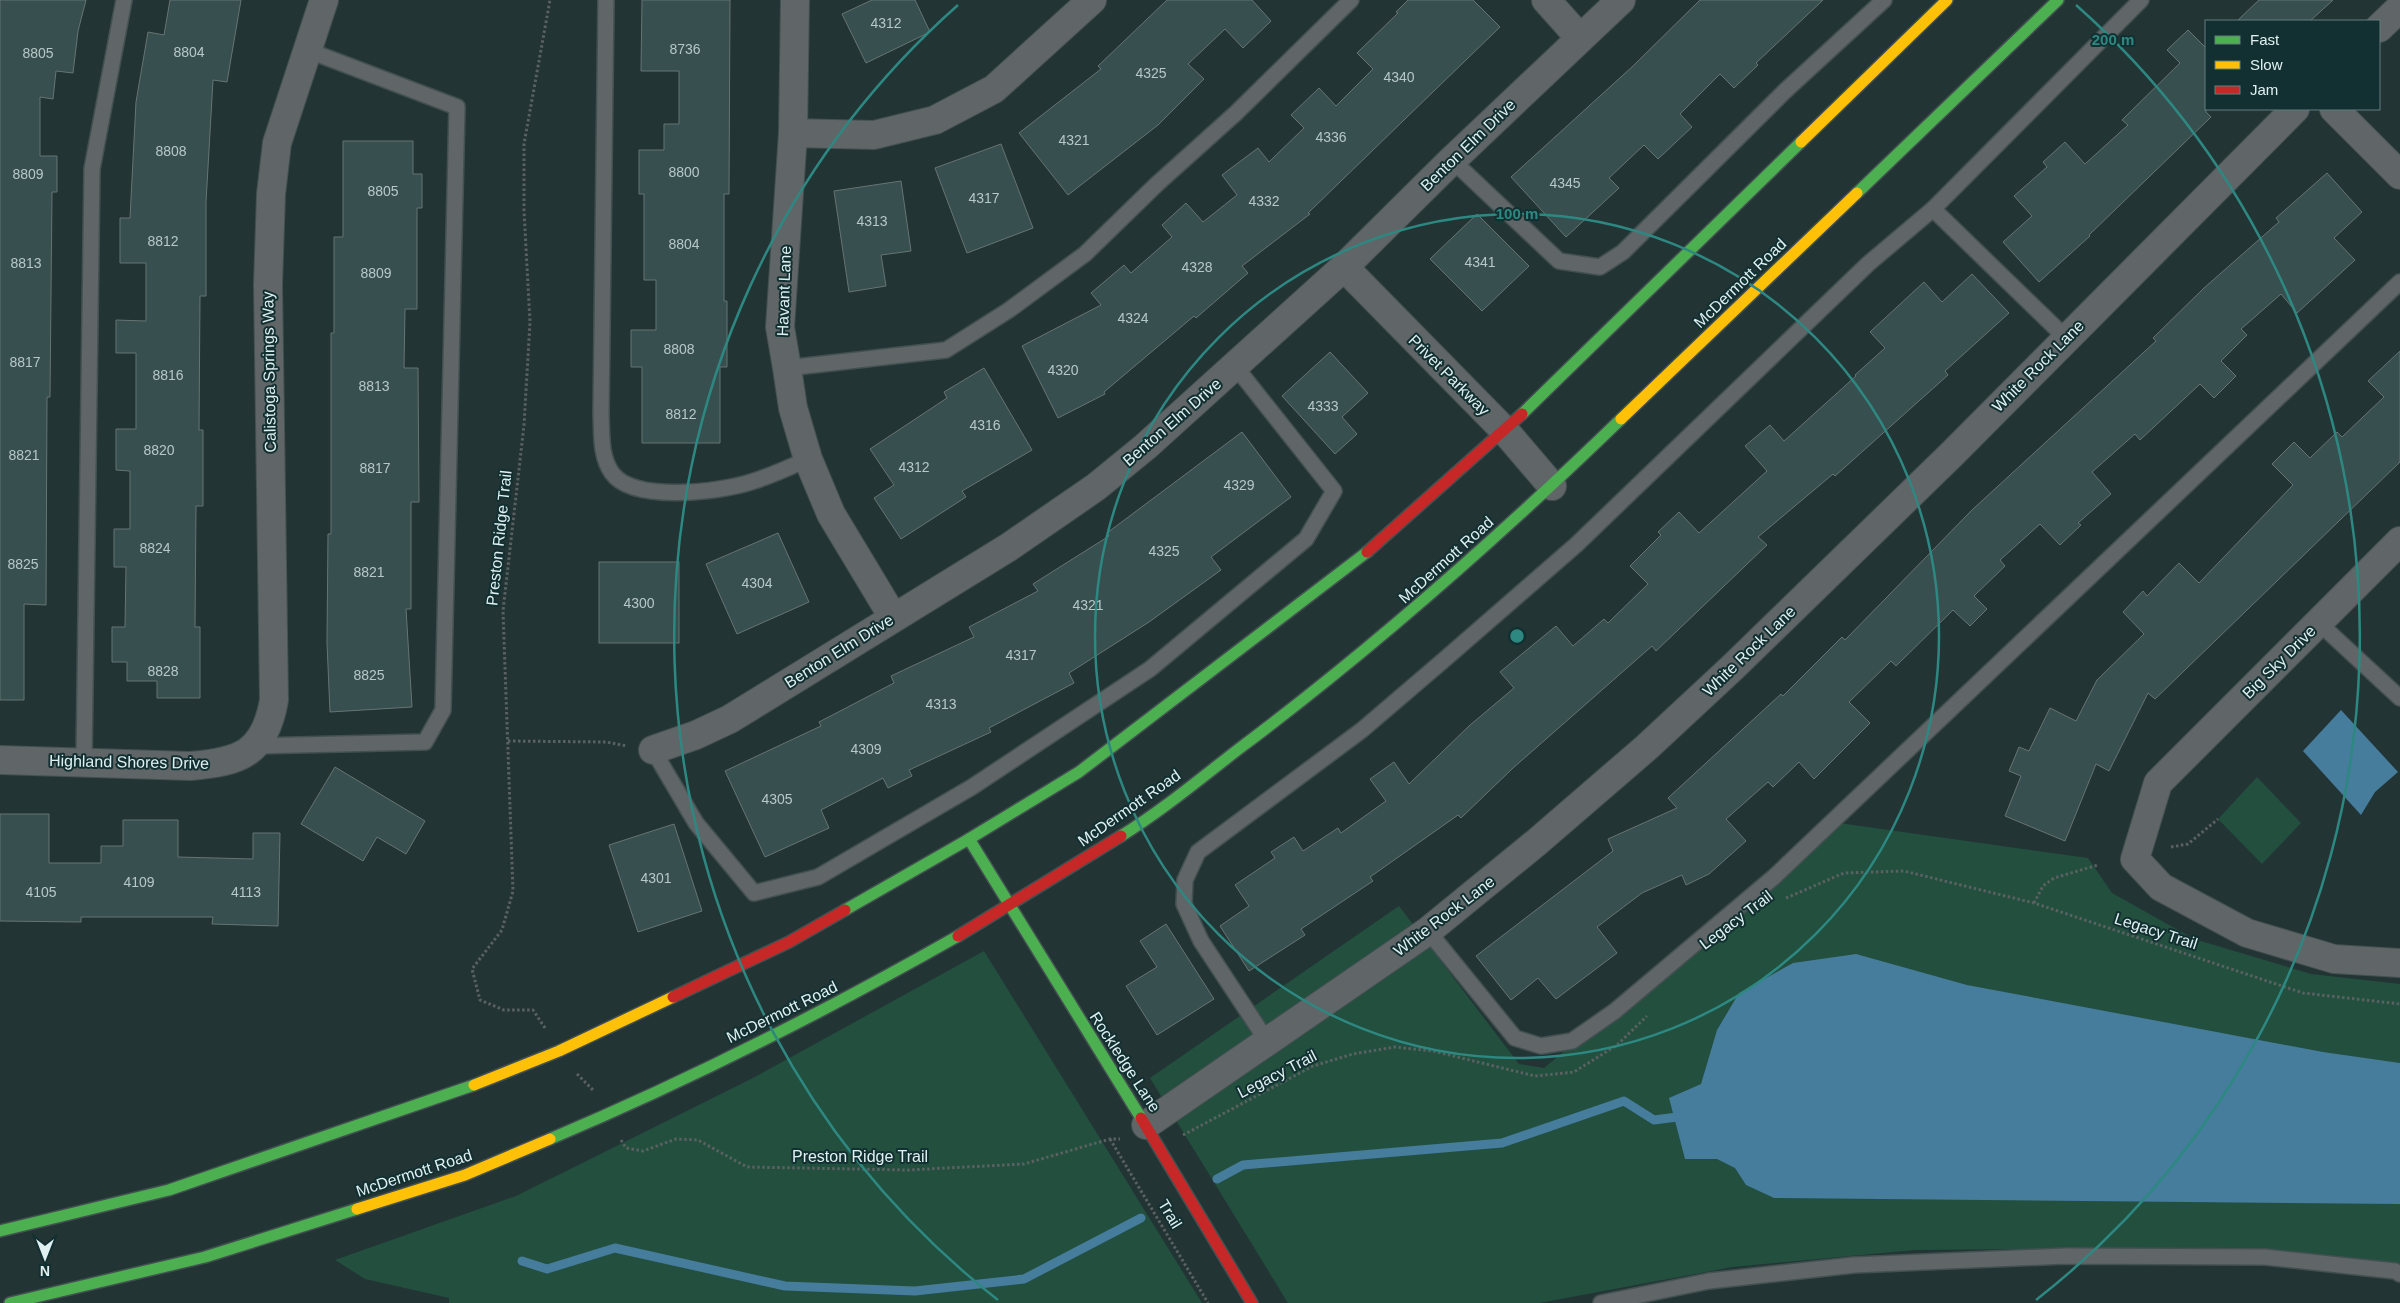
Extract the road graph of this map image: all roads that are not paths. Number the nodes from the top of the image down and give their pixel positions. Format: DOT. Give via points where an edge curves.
graph roads {
  1 [pos="124,0"];
  2 [pos="324,0"];
  3 [pos="606,0"];
  4 [pos="795,0"];
  5 [pos="1092,0"];
  6 [pos="1352,0"];
  7 [pos="1546,0"];
  8 [pos="1621,0"];
  9 [pos="1884,0"];
  10 [pos="1947,0"];
  11 [pos="2058,0"];
  12 [pos="2141,0"];
  13 [pos="2400,8"];
  14 [pos="2380,27"];
  15 [pos="1580,38"];
  16 [pos="307,50"];
  17 [pos="2294,110"];
  18 [pos="2335,110"];
  19 [pos="793,133"];
  20 [pos="1452,160"];
  21 [pos="2400,176"];
  22 [pos="1933,210"];
  23 [pos="1344,266"];
  24 [pos="2400,282"];
  25 [pos="2066,338"];
  26 [pos="1235,366"];
  27 [pos="787,368"];
  28 [pos="1505,431"];
  29 [pos="808,459"];
  30 [pos="1552,486"];
  31 [pos="2400,541"];
  32 [pos="893,617"];
  33 [pos="2318,622"];
  34 [pos="2400,698"];
  35 [pos="254,746"];
  36 [pos="653,750"];
  37 [pos="0,760"];
  38 [pos="84,763"];
  39 [pos="969,839"];
  40 [pos="1009,906"];
  41 [pos="1428,931"];
  42 [pos="2400,963"];
  43 [pos="1267,1041"];
  44 [pos="1146,1125"];
  45 [pos="0,1231"];
  46 [pos="2400,1274"];
  47 [pos="1251,1300"];
  48 [pos="10,1303"];
  49 [pos="1601,1303"];
  1 -- 38 [label="lane" via="92,169"];
  2 -- 16 [label="street, Calistoga Springs Way"];
  3 -- 29 [label="lane" via="603,455 613,475 640,490 681,493 751,482"];
  4 -- 19 [label="street, Havant Lane"];
  5 -- 19 [label="street" via="994,89 935,120 874,135"];
  6 -- 27 [label="lane" via="1084,254 1009,310 946,350"];
  7 -- 15 [label="street"];
  8 -- 15 [label="street, Benton Elm Drive"];
  9 -- 20 [label="lane" via="1785,91 1622,252 1600,268 1559,261"];
  10 -- 28 [label="main road"];
  11 -- 30 [label="main road, McDermott Road"];
  12 -- 22 [label="lane"];
  13 -- 14 [label="street"];
  15 -- 20 [label="street, Benton Elm Drive"];
  16 -- 35 [label="street, Calistoga Springs Way" via="277,143 271,194 268,285 274,700 265,734"];
  16 -- 35 [label="lane" via="457,107 443,710 424,742"];
  17 -- 25 [label="street, White Rock Lane"];
  18 -- 21 [label="street"];
  19 -- 27 [label="street, Havant Lane" via="780,327"];
  20 -- 23 [label="street, Benton Elm Drive"];
  22 -- 25 [label="lane"];
  22 -- 43 [label="lane" via="1868,264 1576,545 1362,730 1198,852 1185,880 1184,904 1201,941"];
  23 -- 26 [label="street, Benton Elm Drive"];
  23 -- 28 [label="street, Privet Parkway"];
  24 -- 41 [label="lane" via="1774,877 1615,1011 1572,1041 1541,1046 1515,1038"];
  25 -- 41 [label="street, White Rock Lane" via="1734,667 1537,842"];
  26 -- 32 [label="street, Benton Elm Drive" via="1096,487 1008,547"];
  26 -- 36 [label="lane" via="1334,491 1306,539 1150,669 972,787 818,877 754,893 696,823"];
  27 -- 29 [label="street, Havant Lane" via="793,408"];
  28 -- 30 [label="street, Privet Parkway"];
  28 -- 39 [label="main road" via="1347,569 1079,772"];
  29 -- 32 [label="street, Havant Lane" via="831,514"];
  30 -- 40 [label="main road, McDermott Road" via="1426,600 1314,693 1135,827"];
  31 -- 33 [label="street, Big Sky Drive"];
  32 -- 36 [label="street, Benton Elm Drive" via="730,719"];
  33 -- 34 [label="lane"];
  33 -- 42 [label="street, Big Sky Drive" via="2158,783 2135,859 2160,886 2247,933 2334,959"];
  35 -- 38 [label="street, Highland Shores Drive" via="235,758 213,764"];
  37 -- 38 [label="street, Highland Shores Drive"];
  39 -- 40 [label="main road, Rockledge Lane"];
  39 -- 45 [label="main road" via="788,942 550,1054 443,1097 169,1190"];
  40 -- 44 [label="main road, Rockledge Lane"];
  40 -- 48 [label="main road, McDermott Road" via="845,1000 607,1115 465,1175 205,1257"];
  41 -- 43 [label="street, White Rock Lane"];
  43 -- 44 [label="street, White Rock Lane"];
  44 -- 47 [label="main road, Rockledge Lane"];
  46 -- 49 [label="lane" via="2265,1257 2065,1256 1854,1265 1710,1281"];
}
